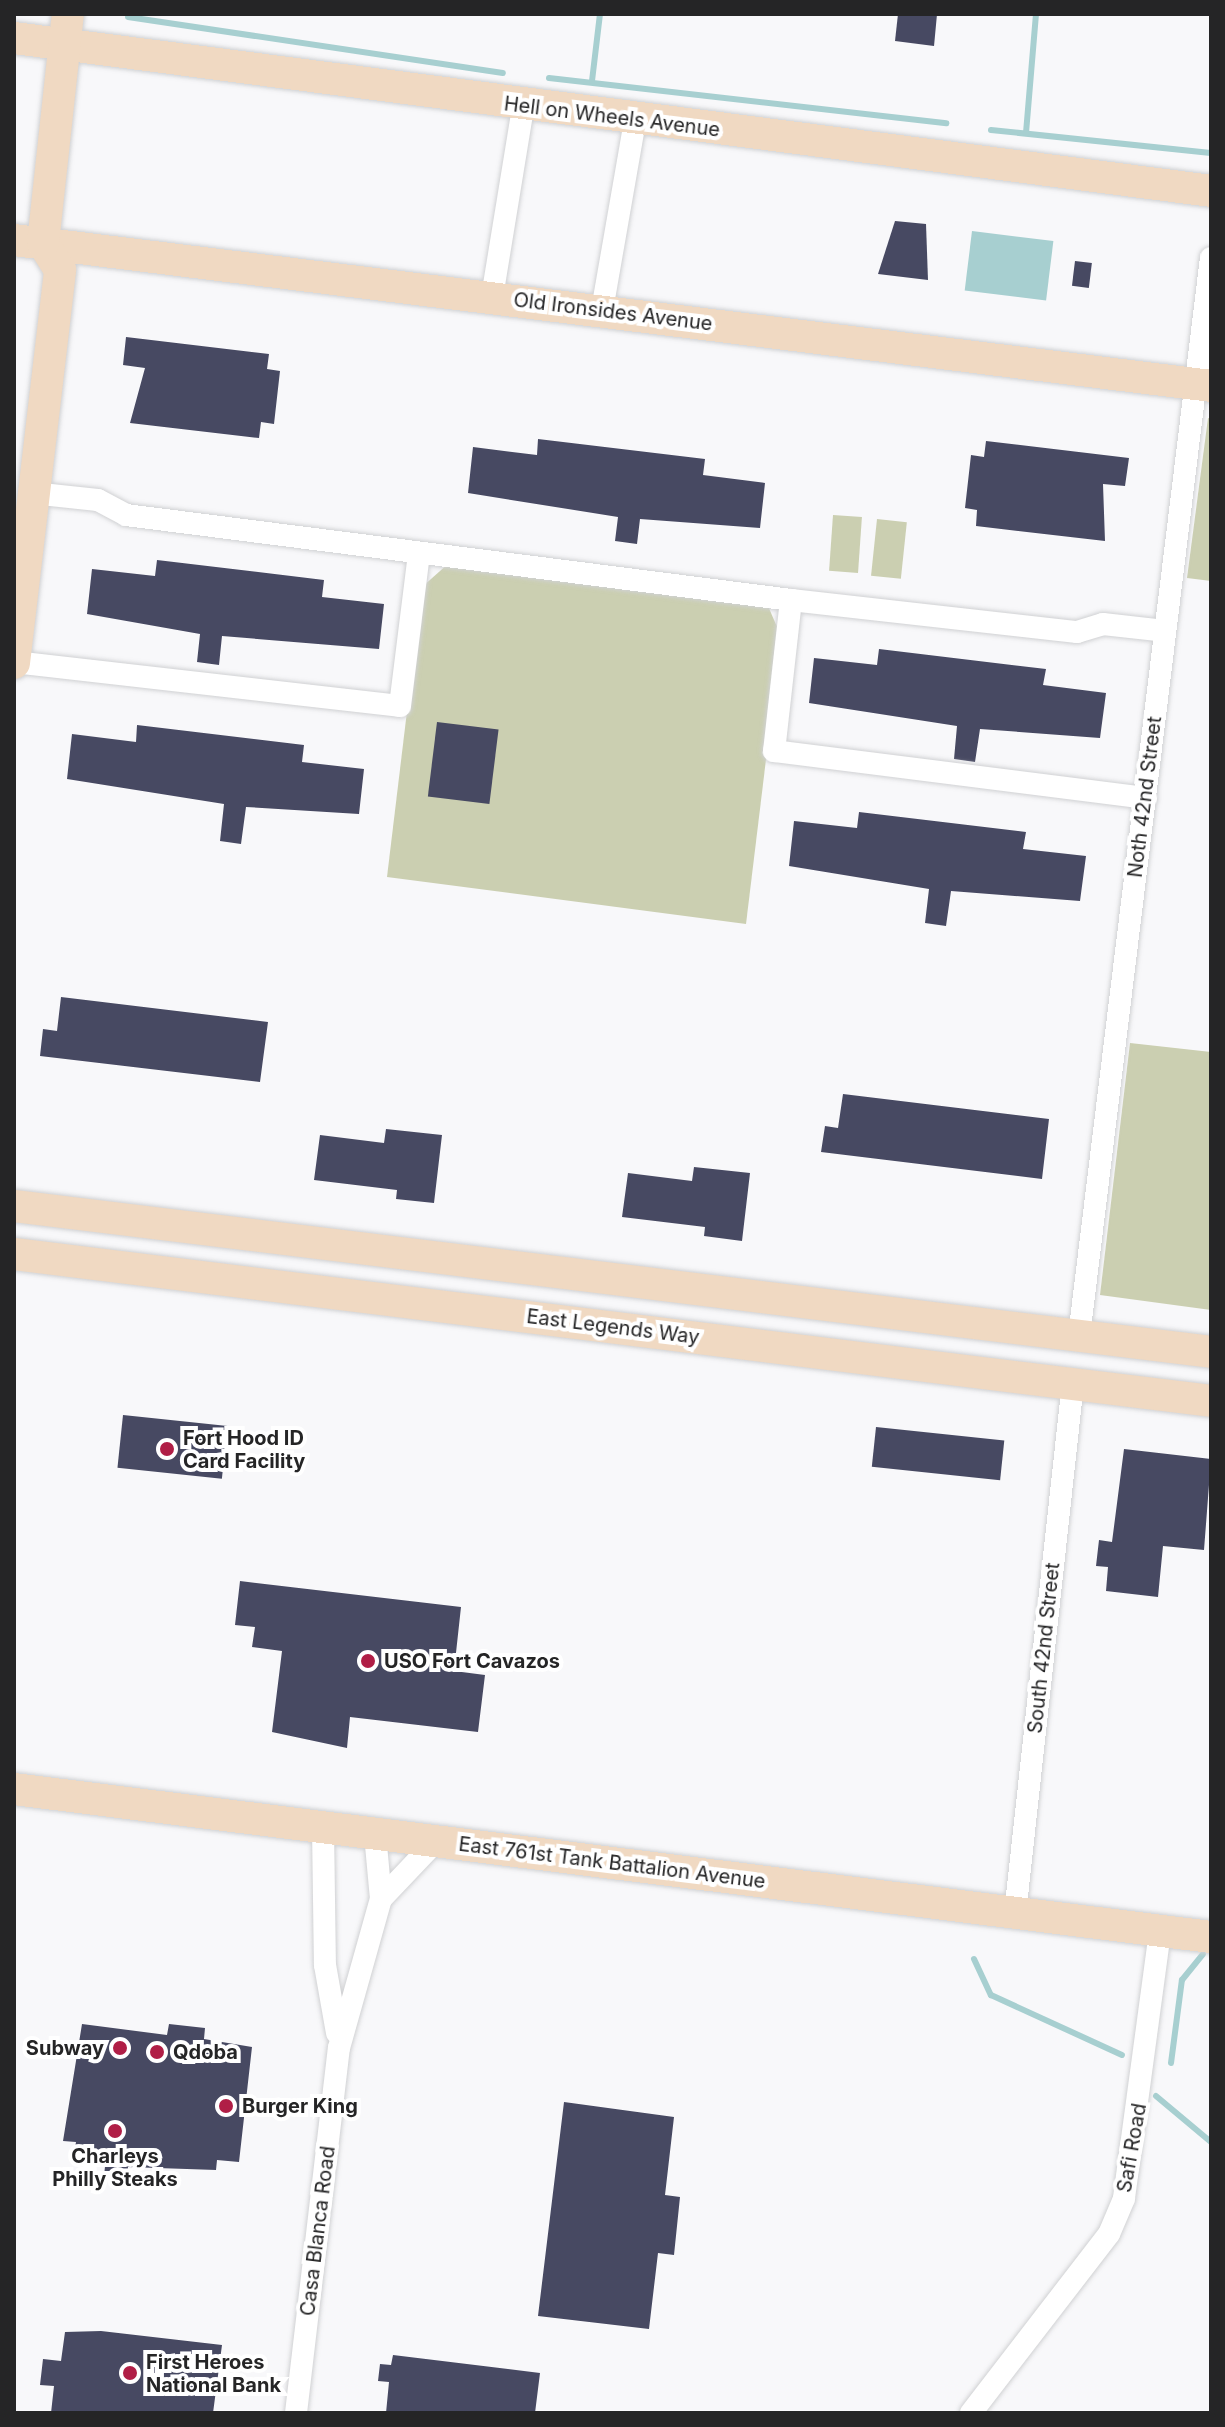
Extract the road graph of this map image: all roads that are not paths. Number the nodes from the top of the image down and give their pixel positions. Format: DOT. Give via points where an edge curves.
graph roads {
  1 [pos="68,14"];
  2 [pos="14,38"];
  3 [pos="64,47"];
  4 [pos="523,107"];
  5 [pos="635,120"];
  6 [pos="1211,191"];
  7 [pos="28,242"];
  8 [pos="1211,258"];
  9 [pos="14,265"];
  10 [pos="492,297"];
  11 [pos="602,310"];
  12 [pos="1203,385"];
  13 [pos="32,493"];
  14 [pos="419,553"];
  15 [pos="791,600"];
  16 [pos="1165,631"];
  17 [pos="14,663"];
  18 [pos="1146,798"];
  19 [pos="14,1206"];
  20 [pos="14,1254"];
  21 [pos="1079,1336"];
  22 [pos="1171,1347"];
  23 [pos="1211,1352"];
  24 [pos="996,1373"];
  25 [pos="1073,1383"];
  26 [pos="1211,1401"];
  27 [pos="14,1789"];
  28 [pos="323,1827"];
  29 [pos="375,1834"];
  30 [pos="436,1841"];
  31 [pos="381,1899"];
  32 [pos="1015,1914"];
  33 [pos="1160,1931"];
  34 [pos="1211,1937"];
  35 [pos="339,2048"];
  36 [pos="296,2413"];
  37 [pos="971,2413"];
  1 -- 3 [label="street"];
  2 -- 3 [label="street, Hell on Wheels Avenue"];
  3 -- 4 [label="street, Hell on Wheels Avenue"];
  3 -- 7 [label="street"];
  4 -- 5 [label="street, Hell on Wheels Avenue"];
  4 -- 10 [label="street"];
  5 -- 6 [label="street, Hell on Wheels Avenue"];
  5 -- 11 [label="street"];
  7 -- 9 [label="street"];
  7 -- 10 [label="street, Old Ironsides Avenue"];
  7 -- 13 [label="street" via="60,270"];
  8 -- 12 [label="street, Noth 42nd Street"];
  10 -- 11 [label="street, Old Ironsides Avenue"];
  11 -- 12 [label="street, Old Ironsides Avenue"];
  12 -- 16 [label="street, Noth 42nd Street"];
  13 -- 14 [label="street" via="98,500 126,515"];
  13 -- 17 [label="street"];
  14 -- 15 [label="street"];
  14 -- 17 [label="street" via="400,706"];
  15 -- 16 [label="street" via="1077,632 1103,624"];
  15 -- 18 [label="street" via="774,751"];
  16 -- 18 [label="street, Noth 42nd Street"];
  18 -- 21 [label="street, Noth 42nd Street"];
  19 -- 21 [label="street"];
  20 -- 24 [label="street, East Legends Way"];
  21 -- 22 [label="street"];
  21 -- 24 [label="street" via="1059,1360"];
  22 -- 23 [label="street"];
  22 -- 25 [label="street" via="1105,1359"];
  24 -- 25 [label="street, East Legends Way"];
  25 -- 26 [label="street, East Legends Way"];
  25 -- 32 [label="street, South 42nd Street"];
  27 -- 28 [label="street, East 761st Tank Battalion Avenue"];
  28 -- 29 [label="street, East 761st Tank Battalion Avenue"];
  28 -- 35 [label="street, Casa Blanca Road" via="325,1965"];
  29 -- 30 [label="street, East 761st Tank Battalion Avenue"];
  29 -- 31 [label="street, Casa Blanca Road"];
  30 -- 31 [label="street, Casa Blanca Road"];
  30 -- 32 [label="street, East 761st Tank Battalion Avenue"];
  31 -- 35 [label="street, Casa Blanca Road" via="356,1969"];
  32 -- 33 [label="street, East 761st Tank Battalion Avenue"];
  33 -- 34 [label="street, East 761st Tank Battalion Avenue"];
  33 -- 37 [label="street, Safi Road" via="1124,2198 1109,2234"];
  35 -- 36 [label="street, Casa Blanca Road"];
}
